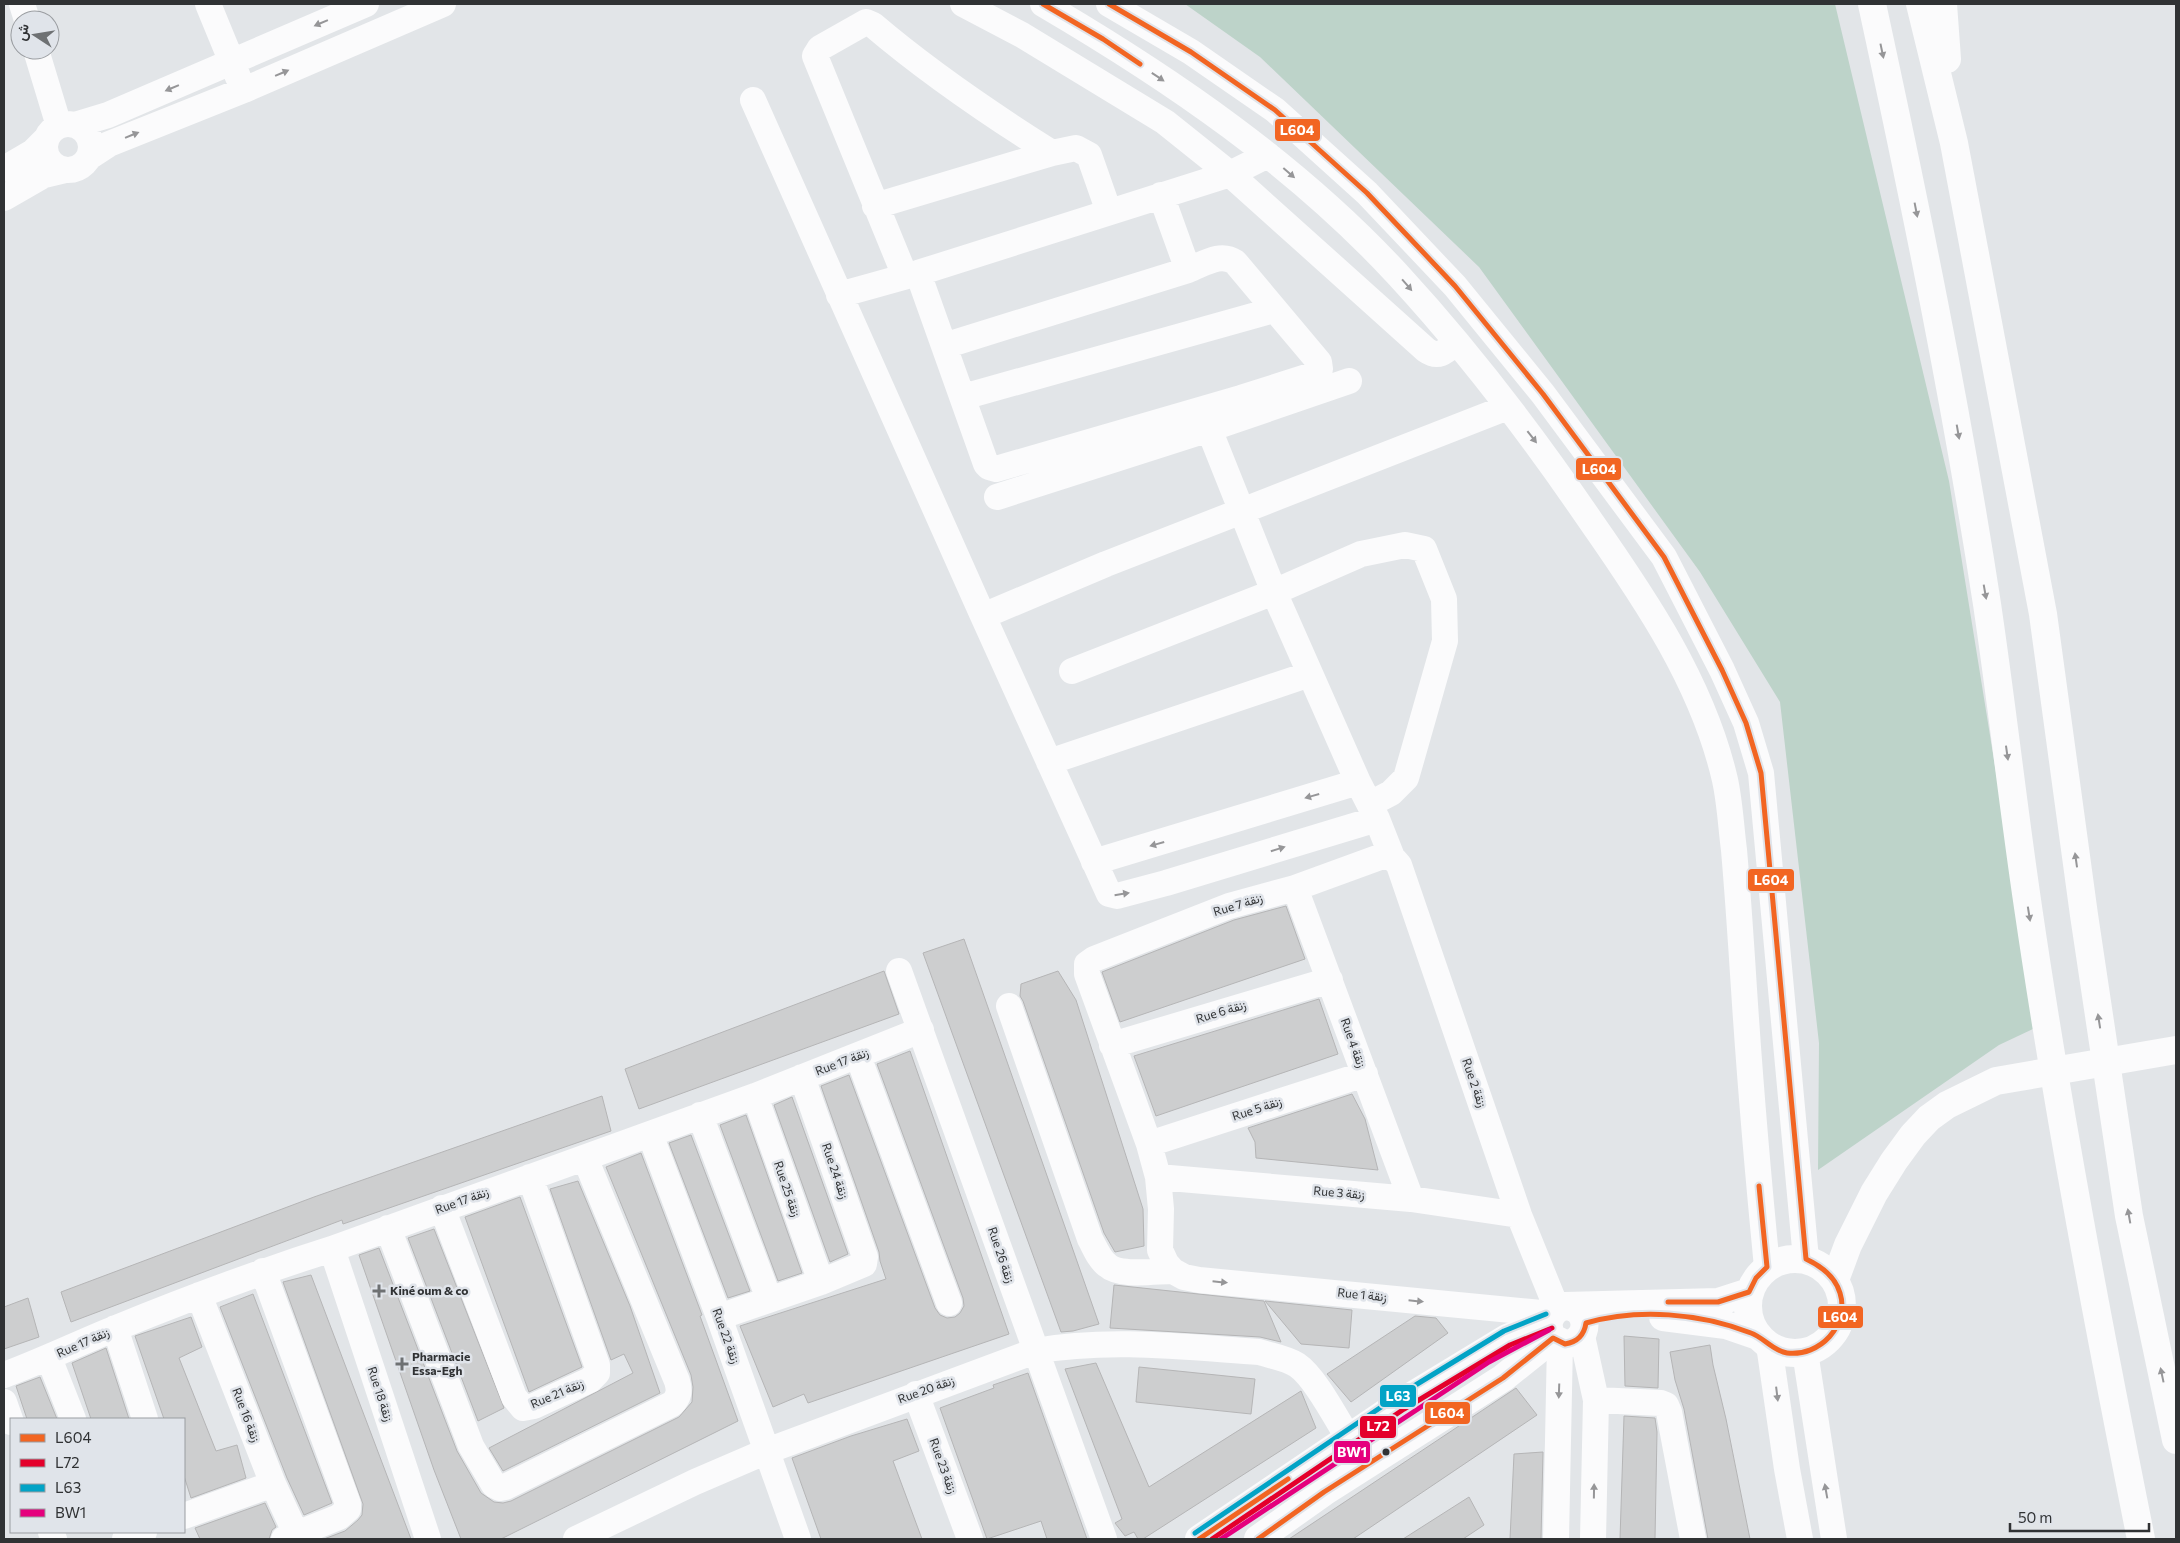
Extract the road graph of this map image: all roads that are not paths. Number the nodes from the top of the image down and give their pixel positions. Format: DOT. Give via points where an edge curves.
graph roads {
  1 [pos="208,4"];
  2 [pos="366,4"];
  3 [pos="443,4"];
  4 [pos="963,4"];
  5 [pos="1043,4"];
  6 [pos="1109,4"];
  7 [pos="1872,4"];
  8 [pos="1920,4"];
  9 [pos="1943,4"];
  10 [pos="39,60"];
  11 [pos="232,62"];
  12 [pos="244,90"];
  13 [pos="753,100"];
  14 [pos="60,130"];
  15 [pos="1954,143"];
  16 [pos="1052,153"];
  17 [pos="1268,155"];
  18 [pos="89,157"];
  19 [pos="4,169"];
  20 [pos="65,170"];
  21 [pos="1230,174"];
  22 [pos="1161,195"];
  23 [pos="4,198"];
  24 [pos="876,206"];
  25 [pos="1109,212"];
  26 [pos="1188,270"];
  27 [pos="911,275"];
  28 [pos="838,295"];
  29 [pos="1274,310"];
  30 [pos="1456,342"];
  31 [pos="944,346"];
  32 [pos="1349,381"];
  33 [pos="963,397"];
  34 [pos="1508,407"];
  35 [pos="1209,429"];
  36 [pos="997,497"];
  37 [pos="1242,511"];
  38 [pos="1274,592"];
  39 [pos="983,616"];
  40 [pos="1072,671"];
  41 [pos="1310,674"];
  42 [pos="1049,762"];
  43 [pos="1369,802"];
  44 [pos="1392,858"];
  45 [pos="1094,862"];
  46 [pos="1295,888"];
  47 [pos="899,970"];
  48 [pos="1330,980"];
  49 [pos="1009,1006"];
  50 [pos="921,1030"];
  51 [pos="1112,1045"];
  52 [pos="2176,1050"];
  53 [pos="858,1056"];
  54 [pos="1365,1074"];
  55 [pos="802,1077"];
  56 [pos="755,1096"];
  57 [pos="700,1115"];
  58 [pos="650,1134"];
  59 [pos="1149,1144"];
  60 [pos="585,1158"];
  61 [pos="530,1176"];
  62 [pos="1158,1178"];
  63 [pos="1411,1200"];
  64 [pos="442,1208"];
  65 [pos="1519,1214"];
  66 [pos="388,1228"];
  67 [pos="332,1249"];
  68 [pos="1806,1259"];
  69 [pos="1767,1267"];
  70 [pos="263,1271"];
  71 [pos="1173,1271"];
  72 [pos="1835,1280"];
  73 [pos="821,1282"];
  74 [pos="1749,1292"];
  75 [pos="199,1295"];
  76 [pos="769,1299"];
  77 [pos="949,1303"];
  78 [pos="719,1317"];
  79 [pos="1563,1324"];
  80 [pos="115,1328"];
  81 [pos="1764,1341"];
  82 [pos="1035,1351"];
  83 [pos="1805,1352"];
  84 [pos="49,1358"];
  85 [pos="4,1375"];
  86 [pos="916,1394"];
  87 [pos="1596,1400"];
  88 [pos="4,1402"];
  89 [pos="73,1418"];
  90 [pos="146,1418"];
  91 [pos="10,1419"];
  92 [pos="1349,1439"];
  93 [pos="2176,1440"];
  94 [pos="767,1451"];
  95 [pos="273,1484"];
  96 [pos="185,1516"];
  97 [pos="141,1533"];
  98 [pos="290,1537"];
  99 [pos="123,1539"];
  100 [pos="428,1539"];
  101 [pos="576,1539"];
  102 [pos="798,1539"];
  103 [pos="970,1539"];
  104 [pos="1104,1539"];
  105 [pos="1199,1539"];
  106 [pos="1258,1539"];
  107 [pos="1556,1539"];
  108 [pos="1593,1539"];
  109 [pos="1693,1539"];
  110 [pos="1800,1539"];
  111 [pos="1834,1539"];
  112 [pos="2141,1539"];
  1 -- 11 [label="street"];
  2 -- 11 [label="street, one-way"];
  12 -- 3 [label="street, one-way"];
  4 -- 21 [label="street" via="1022,35 1165,122"];
  5 -- 17 [label="street, one-way" via="1103,39"];
  6 -- 68 [label="street" via="1191,52 1275,110 1388,214 1502,342 1664,557 1737,702 1761,773"];
  7 -- 112 [label="main road, one-way" via="1950,384 1987,604 2028,908 2066,1144"];
  8 -- 15 [label="main road"];
  9 -- 15 [label="main road"];
  10 -- 14 [label="street"];
  11 -- 12 [label="street"];
  11 -- 14 [label="street, one-way" via="100,118"];
  18 -- 12 [label="street, one-way" via="109,144"];
  13 -- 28 [label="street"];
  14 -- 18 [label="street" via="87,135"];
  14 -- 19 [label="street" via="33,152"];
  14 -- 20 [label="street" via="44,147 50,163"];
  93 -- 15 [label="main road, one-way" via="2129,1216 2043,614"];
  16 -- 24 [label="street"];
  16 -- 24 [label="street" via="964,97 866,22 820,48 815,56"];
  16 -- 25 [label="street" via="1076,148 1089,155"];
  17 -- 21 [label="street"];
  17 -- 30 [label="street, one-way" via="1385,262"];
  18 -- 20 [label="street" via="79,167"];
  20 -- 23 [label="street" via="44,175"];
  21 -- 22 [label="street"];
  21 -- 30 [label="street" via="1426,350 1432,354 1443,354"];
  22 -- 25 [label="street"];
  22 -- 26 [label="street"];
  24 -- 27 [label="street"];
  25 -- 27 [label="street"];
  26 -- 29 [label="street" via="1221,257 1229,258"];
  26 -- 31 [label="street"];
  27 -- 28 [label="street"];
  27 -- 31 [label="street"];
  28 -- 39 [label="street"];
  29 -- 33 [label="street"];
  29 -- 33 [label="street" via="1319,362 1317,373 996,469 986,464"];
  30 -- 34 [label="street"];
  31 -- 33 [label="street"];
  32 -- 35 [label="street"];
  34 -- 37 [label="street"];
  34 -- 69 [label="street, one-way" via="1548,459 1663,631 1692,688 1720,763 1730,812 1738,890"];
  35 -- 36 [label="street"];
  35 -- 37 [label="street, Rue 2 زنقة"];
  37 -- 38 [label="street, Rue 2 زنقة"];
  37 -- 39 [label="street"];
  38 -- 40 [label="street"];
  38 -- 41 [label="street, Rue 2 زنقة"];
  38 -- 43 [label="street" via="1361,554 1405,544 1424,550 1444,599 1445,641 1406,778 1391,793"];
  39 -- 42 [label="street"];
  41 -- 42 [label="street"];
  41 -- 43 [label="street, Rue 2 زنقة"];
  42 -- 45 [label="street"];
  43 -- 44 [label="street, Rue 2 زنقة"];
  43 -- 45 [label="street, one-way"];
  45 -- 43 [label="street, one-way" via="1109,894 1117,896 1166,883"];
  44 -- 46 [label="street, Rue 7 زنقة" via="1380,857"];
  44 -- 65 [label="street, Rue 2 زنقة" via="1399,865"];
  46 -- 48 [label="street, Rue 4 زنقة"];
  46 -- 51 [label="street, Rue 7 زنقة" via="1229,906 1087,964 1087,974"];
  47 -- 50 [label="street, Rue 26 زنقة"];
  48 -- 51 [label="street, Rue 6 زنقة"];
  48 -- 54 [label="street, Rue 4 زنقة"];
  49 -- 71 [label="street" via="1090,1239 1100,1258 1123,1272"];
  50 -- 53 [label="street, Rue 17 زنقة"];
  50 -- 82 [label="street, Rue 26 زنقة"];
  51 -- 59 [label="street"];
  52 -- 72 [label="main road" via="1996,1081 1947,1104 1913,1136 1874,1193"];
  53 -- 55 [label="street, Rue 17 زنقة"];
  53 -- 77 [label="street"];
  54 -- 59 [label="street, Rue 5 زنقة"];
  54 -- 63 [label="street, Rue 4 زنقة"];
  55 -- 56 [label="street, Rue 17 زنقة"];
  55 -- 73 [label="street, Rue 24 زنقة" via="865,1257 864,1264"];
  56 -- 57 [label="street, Rue 17 زنقة"];
  56 -- 73 [label="street, Rue 25 زنقة"];
  57 -- 58 [label="street, Rue 17 زنقة"];
  57 -- 76 [label="street"];
  58 -- 60 [label="street, Rue 17 زنقة"];
  58 -- 78 [label="street, Rue 22 زنقة"];
  59 -- 62 [label="street"];
  60 -- 61 [label="street, Rue 17 زنقة"];
  60 -- 66 [label="street" via="677,1381 678,1398 672,1404 505,1487 494,1485 471,1446"];
  61 -- 64 [label="street, Rue 17 زنقة"];
  61 -- 64 [label="street, Rue 21 زنقة" via="597,1365 597,1373 590,1380 534,1406 523,1408 514,1397"];
  62 -- 63 [label="street, Rue 3 زنقة"];
  62 -- 71 [label="street" via="1160,1250"];
  63 -- 65 [label="street, Rue 3 زنقة"];
  64 -- 66 [label="street, Rue 17 زنقة"];
  65 -- 79 [label="street, Rue 2 زنقة"];
  66 -- 67 [label="street, Rue 17 زنقة"];
  67 -- 70 [label="street, Rue 17 زنقة"];
  67 -- 100 [label="street, Rue 18 زنقة"];
  68 -- 69 [label="main road" via="1792,1258"];
  68 -- 72 [label="main road" via="1818,1264"];
  69 -- 74 [label="main road"];
  70 -- 75 [label="street, Rue 17 زنقة"];
  70 -- 98 [label="street" via="348,1504 348,1509 340,1517"];
  71 -- 79 [label="street, Rue 1 زنقة, one-way" via="1199,1280"];
  72 -- 83 [label="main road" via="1841,1295 1842,1312 1837,1328 1827,1341"];
  73 -- 76 [label="street"];
  74 -- 79 [label="main road" via="1718,1302"];
  74 -- 81 [label="main road" via="1747,1308 1750,1323"];
  75 -- 80 [label="street, Rue 17 زنقة"];
  75 -- 95 [label="street, Rue 16 زنقة"];
  76 -- 78 [label="street"];
  78 -- 94 [label="street, Rue 22 زنقة"];
  79 -- 81 [label="main road" via="1620,1315 1662,1317 1726,1324"];
  79 -- 87 [label="street"];
  79 -- 92 [label="main road" via="1507,1338 1400,1403"];
  79 -- 106 [label="main road" via="1503,1378 1324,1492"];
  79 -- 107 [label="street, one-way"];
  80 -- 84 [label="street, Rue 17 زنقة"];
  80 -- 90 [label="street"];
  81 -- 83 [label="main road" via="1786,1353"];
  81 -- 110 [label="street, one-way" via="1775,1381"];
  82 -- 86 [label="street, Rue 20 زنقة"];
  82 -- 92 [label="street, Rue 20 زنقة" via="1093,1344 1132,1344 1259,1352 1296,1364 1313,1382"];
  82 -- 104 [label="street, Rue 26 زنقة"];
  111 -- 83 [label="street, one-way"];
  84 -- 85 [label="street, Rue 17 زنقة"];
  84 -- 89 [label="street"];
  86 -- 94 [label="street, Rue 20 زنقة"];
  86 -- 103 [label="street, Rue 23 زنقة"];
  108 -- 87 [label="street, one-way"];
  87 -- 109 [label="street" via="1666,1405"];
  88 -- 91 [label="street"];
  92 -- 105 [label="main road"];
  94 -- 101 [label="street, Rue 20 زنقة"];
  94 -- 102 [label="street, Rue 22 زنقة"];
  95 -- 96 [label="street"];
  95 -- 98 [label="street, Rue 16 زنقة"];
  97 -- 99 [label="street"];
}
